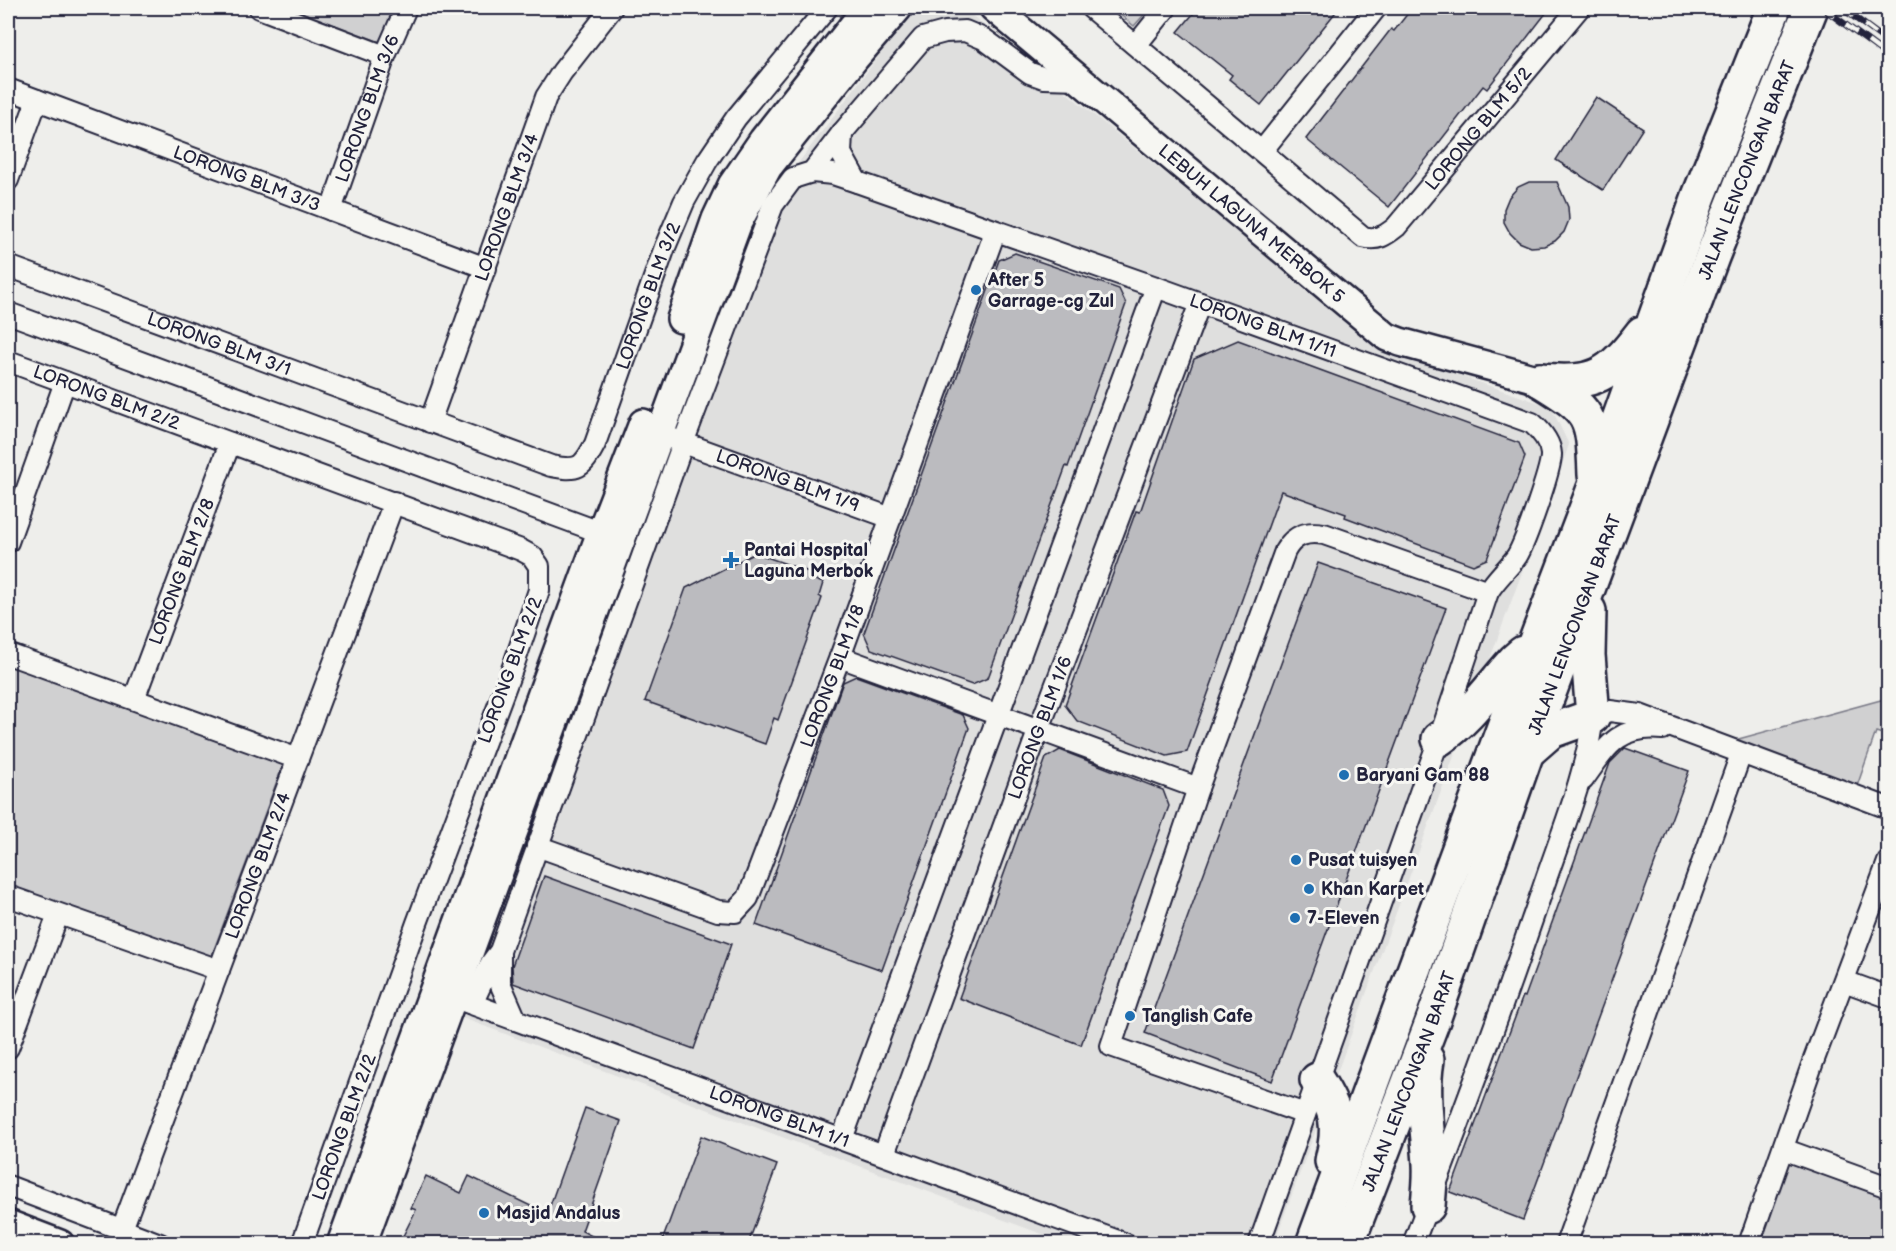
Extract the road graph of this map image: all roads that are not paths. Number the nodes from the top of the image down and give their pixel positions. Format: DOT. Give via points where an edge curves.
graph roads {
  1 [pos="259,8"];
  2 [pos="406,8"];
  3 [pos="612,8"];
  4 [pos="827,8"];
  5 [pos="867,8"];
  6 [pos="898,8"];
  7 [pos="994,8"];
  8 [pos="1091,8"];
  9 [pos="1166,8"];
  10 [pos="1376,8"];
  11 [pos="1579,8"];
  12 [pos="1774,8"];
  13 [pos="1811,8"];
  14 [pos="1137,44"];
  15 [pos="385,56"];
  16 [pos="1080,80"];
  17 [pos="8,89"];
  18 [pos="37,100"];
  19 [pos="842,133"];
  20 [pos="1262,151"];
  21 [pos="812,172"];
  22 [pos="8,180"];
  23 [pos="857,182"];
  24 [pos="331,210"];
  25 [pos="995,232"];
  26 [pos="8,266"];
  27 [pos="486,268"];
  28 [pos="1156,287"];
  29 [pos="1200,303"];
  30 [pos="1658,311"];
  31 [pos="8,313"];
  32 [pos="8,360"];
  33 [pos="1540,380"];
  34 [pos="65,382"];
  35 [pos="430,422"];
  36 [pos="650,431"];
  37 [pos="230,442"];
  38 [pos="683,443"];
  39 [pos="1595,486"];
  40 [pos="394,502"];
  41 [pos="891,518"];
  42 [pos="611,536"];
  43 [pos="8,542"];
  44 [pos="1594,576"];
  45 [pos="1488,592"];
  46 [pos="1532,651"];
  47 [pos="8,654"];
  48 [pos="840,657"];
  49 [pos="134,699"];
  50 [pos="1000,715"];
  51 [pos="1593,716"];
  52 [pos="1039,729"];
  53 [pos="1683,731"];
  54 [pos="1439,739"];
  55 [pos="1527,752"];
  56 [pos="1741,754"];
  57 [pos="297,759"];
  58 [pos="1198,788"];
  59 [pos="1576,789"];
  60 [pos="1888,808"];
  61 [pos="537,846"];
  62 [pos="1888,862"];
  63 [pos="8,896"];
  64 [pos="58,915"];
  65 [pos="500,951"];
  66 [pos="219,970"];
  67 [pos="1844,981"];
  68 [pos="453,997"];
  69 [pos="1888,997"];
  70 [pos="516,1020"];
  71 [pos="1433,1020"];
  72 [pos="8,1048"];
  73 [pos="1317,1080"];
  74 [pos="1305,1114"];
  75 [pos="842,1139"];
  76 [pos="1783,1149"];
  77 [pos="884,1154"];
  78 [pos="8,1186"];
  79 [pos="1888,1187"];
  80 [pos="1330,1198"];
  81 [pos="1428,1206"];
  82 [pos="122,1229"];
  83 [pos="16,1232"];
  84 [pos="60,1244"];
  85 [pos="160,1244"];
  86 [pos="302,1244"];
  87 [pos="341,1244"];
  88 [pos="362,1244"];
  89 [pos="1126,1244"];
  90 [pos="1259,1244"];
  91 [pos="1313,1244"];
  92 [pos="1347,1244"];
  93 [pos="1413,1244"];
  94 [pos="1566,1244"];
  95 [pos="1749,1244"];
  1 -- 15 [label="street"];
  2 -- 15 [label="street, LORONG BLM 3/6"];
  3 -- 27 [label="street, LORONG BLM 3/4" via="552,85"];
  4 -- 35 [label="street, LORONG BLM 3/2" via="736,118 684,202 595,444 581,467 551,466"];
  5 -- 36 [label="street" via="732,185 716,219"];
  6 -- 36 [label="street" via="768,167 725,254"];
  7 -- 16 [label="street, LEBUH LAGUNA MERBOK 5"];
  8 -- 14 [label="street"];
  9 -- 14 [label="street"];
  10 -- 20 [label="street"];
  11 -- 20 [label="street, LORONG BLM 5/2" via="1386,235 1363,237"];
  12 -- 30 [label="highway, JALAN LENCONGAN BARAT"];
  13 -- 44 [label="highway, JALAN LENCONGAN BARAT"];
  14 -- 20 [label="street"];
  15 -- 24 [label="street, LORONG BLM 3/6"];
  16 -- 19 [label="street" via="1044,78 1030,73 984,39 965,31 945,32 923,38"];
  16 -- 33 [label="street, LEBUH LAGUNA MERBOK 5" via="1387,337"];
  17 -- 18 [label="street, LORONG BLM 3/3"];
  18 -- 22 [label="street"];
  18 -- 24 [label="street, LORONG BLM 3/3"];
  19 -- 21 [label="street"];
  19 -- 23 [label="street" via="841,153"];
  21 -- 23 [label="street, LORONG BLM 1/11"];
  21 -- 38 [label="street" via="793,178 768,215"];
  23 -- 25 [label="street, LORONG BLM 1/11"];
  24 -- 27 [label="street, LORONG BLM 3/3"];
  25 -- 28 [label="street, LORONG BLM 1/11"];
  25 -- 41 [label="street, LORONG BLM 1/8"];
  26 -- 35 [label="street, LORONG BLM 3/1"];
  27 -- 35 [label="street, LORONG BLM 3/4"];
  28 -- 29 [label="street, LORONG BLM 1/11"];
  28 -- 50 [label="street"];
  29 -- 45 [label="street, LORONG BLM 1/11" via="1532,423 1539,430 1549,446 1551,463 1517,555"];
  29 -- 52 [label="street, LORONG BLM 1/6"];
  30 -- 33 [label="highway" via="1622,359 1608,370 1570,382"];
  30 -- 39 [label="highway, JALAN LENCONGAN BARAT"];
  31 -- 42 [label="street"];
  32 -- 34 [label="street, LORONG BLM 2/2"];
  33 -- 39 [label="highway" via="1571,399 1589,421"];
  34 -- 37 [label="street, LORONG BLM 2/2"];
  34 -- 43 [label="street"];
  36 -- 38 [label="street, LORONG BLM 1/9"];
  36 -- 42 [label="street"];
  37 -- 40 [label="street, LORONG BLM 2/2"];
  37 -- 49 [label="street, LORONG BLM 2/8"];
  38 -- 41 [label="street, LORONG BLM 1/9"];
  38 -- 61 [label="street"];
  39 -- 46 [label="highway, JALAN LENCONGAN BARAT"];
  40 -- 57 [label="street, LORONG BLM 2/4"];
  40 -- 86 [label="street, LORONG BLM 2/2" via="532,556 539,566 539,590"];
  41 -- 48 [label="street, LORONG BLM 1/8"];
  42 -- 68 [label="street"];
  44 -- 51 [label="highway" via="1587,622"];
  44 -- 55 [label="highway, JALAN LENCONGAN BARAT"];
  45 -- 54 [label="street, LORONG BLM 1/11"];
  45 -- 58 [label="street" via="1324,534 1296,536 1285,551"];
  46 -- 54 [label="highway" via="1515,660 1464,718"];
  46 -- 80 [label="highway, JALAN LENCONGAN BARAT"];
  47 -- 49 [label="street"];
  48 -- 50 [label="street"];
  48 -- 61 [label="street, LORONG BLM 1/8" via="748,898 735,912 718,911"];
  49 -- 57 [label="street"];
  50 -- 52 [label="street"];
  50 -- 75 [label="street"];
  51 -- 53 [label="street" via="1610,711 1640,715"];
  51 -- 55 [label="highway" via="1551,731"];
  51 -- 59 [label="street"];
  52 -- 58 [label="street"];
  52 -- 77 [label="street, LORONG BLM 1/6"];
  53 -- 56 [label="street"];
  53 -- 59 [label="street" via="1645,727 1626,733 1608,746"];
  54 -- 73 [label="street, LORONG BLM 1/11"];
  55 -- 71 [label="highway, JALAN LENCONGAN BARAT"];
  56 -- 60 [label="street"];
  56 -- 94 [label="street"];
  57 -- 66 [label="street, LORONG BLM 2/4"];
  58 -- 74 [label="street" via="1111,1046"];
  59 -- 81 [label="street"];
  61 -- 65 [label="street"];
  62 -- 67 [label="street"];
  63 -- 64 [label="street"];
  64 -- 66 [label="street"];
  64 -- 72 [label="street"];
  65 -- 68 [label="street"];
  65 -- 70 [label="street" via="500,983"];
  66 -- 82 [label="street, LORONG BLM 2/4"];
  67 -- 69 [label="street"];
  67 -- 76 [label="street"];
  68 -- 70 [label="street, LORONG BLM 1/1"];
  68 -- 87 [label="street"];
  68 -- 88 [label="street"];
  70 -- 75 [label="street, LORONG BLM 1/1"];
  71 -- 81 [label="highway" via="1424,1080 1430,1165"];
  71 -- 92 [label="highway, JALAN LENCONGAN BARAT"];
  73 -- 74 [label="street, LORONG BLM 1/11"];
  73 -- 80 [label="highway" via="1335,1113 1338,1133 1329,1174"];
  74 -- 90 [label="street, LORONG BLM 1/11"];
  75 -- 77 [label="street, LORONG BLM 1/1"];
  76 -- 79 [label="street"];
  76 -- 95 [label="street"];
  77 -- 89 [label="street, LORONG BLM 1/1"];
  78 -- 82 [label="street"];
  80 -- 91 [label="highway, JALAN LENCONGAN BARAT"];
  81 -- 93 [label="street"];
  82 -- 85 [label="street"];
  83 -- 84 [label="street"];
}
